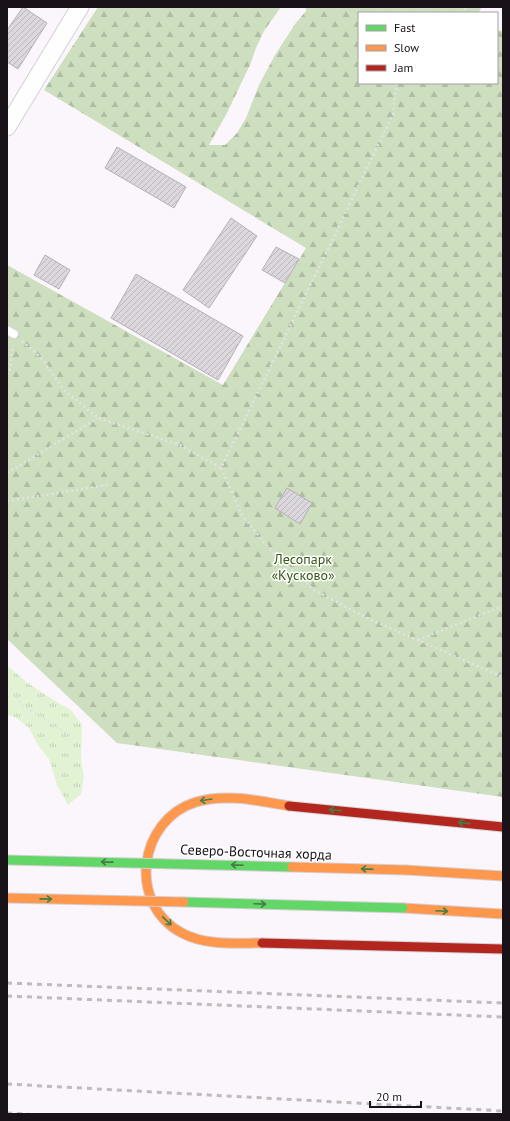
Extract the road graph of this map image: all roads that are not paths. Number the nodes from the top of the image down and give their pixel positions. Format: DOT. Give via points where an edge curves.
graph roads {
  1 [pos="80,7"];
  2 [pos="7,127"];
  3 [pos="503,827"];
  4 [pos="7,860"];
  5 [pos="503,876"];
  6 [pos="7,898"];
  7 [pos="503,914"];
  8 [pos="503,949"];
  1 -- 2 [label="street"];
  3 -- 8 [label="main road, one-way" via="306,808 252,800 206,800 180,809 168,818 152,840 145,867 149,895 163,919 186,936 199,940"];
  5 -- 4 [label="main road, Северо-Восточная хорда, one-way, bridge" via="406,870"];
  6 -- 7 [label="main road, one-way, bridge" via="403,908"];
}
